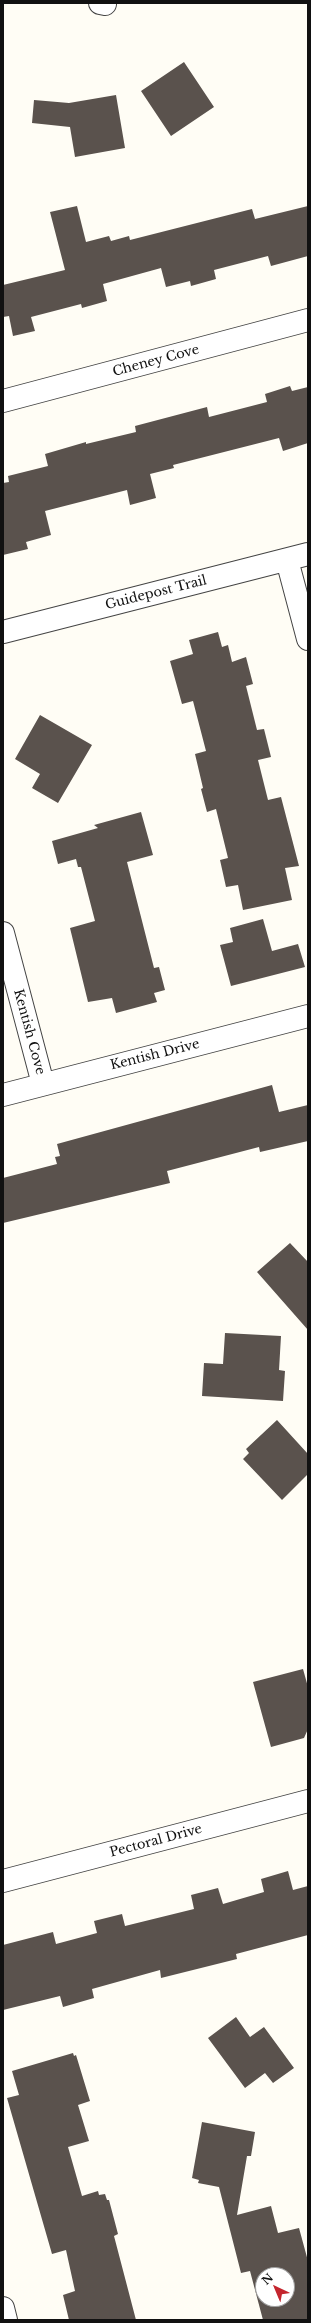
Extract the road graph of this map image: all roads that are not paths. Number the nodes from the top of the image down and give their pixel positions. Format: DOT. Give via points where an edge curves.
graph roads {
  1 [pos="308,320"];
  2 [pos="3,401"];
  3 [pos="308,554"];
  4 [pos="287,560"];
  5 [pos="3,632"];
  6 [pos="308,639"];
  7 [pos="3,933"];
  8 [pos="308,1016"];
  9 [pos="42,1084"];
  10 [pos="3,1095"];
  11 [pos="308,1801"];
  12 [pos="3,1881"];
  13 [pos="3,2308"];
  14 [pos="6,2320"];
  1 -- 2 [label="street, Cheney Cove"];
  3 -- 4 [label="street, Guidepost Trail"];
  4 -- 5 [label="street, Guidepost Trail"];
  4 -- 6 [label="street"];
  7 -- 9 [label="street, Kentish Cove"];
  8 -- 9 [label="street, Kentish Drive"];
  9 -- 10 [label="street, Kentish Drive"];
  11 -- 12 [label="street, Pectoral Drive"];
  13 -- 14 [label="street"];
}
